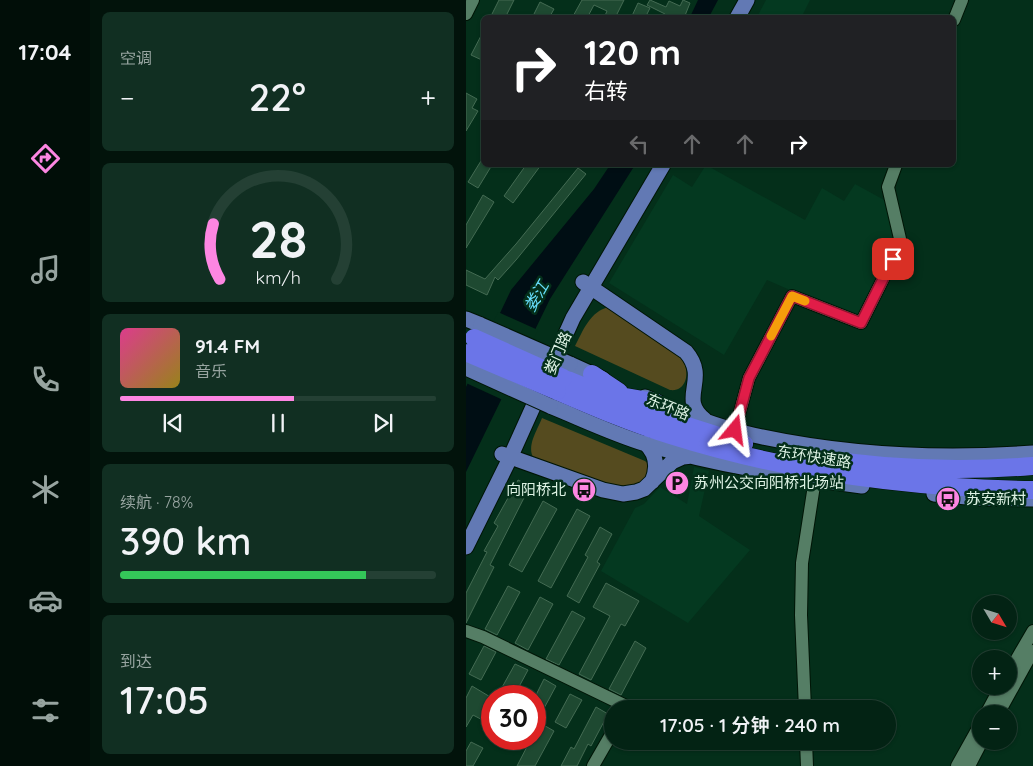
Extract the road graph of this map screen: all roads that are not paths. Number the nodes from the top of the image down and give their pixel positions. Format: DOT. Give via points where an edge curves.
graph roads {
  1 [pos="473,0"];
  2 [pos="736,0"];
  3 [pos="747,0"];
  4 [pos="962,0"];
  5 [pos="466,14"];
  6 [pos="728,15"];
  7 [pos="739,15"];
  8 [pos="956,15"];
  9 [pos="651,167"];
  10 [pos="662,167"];
  11 [pos="895,167"];
  12 [pos="586,284"];
  13 [pos="466,319"];
  14 [pos="470,347"];
  15 [pos="592,374"];
  16 [pos="560,385"];
  17 [pos="694,391"];
  18 [pos="597,392"];
  19 [pos="626,397"];
  20 [pos="654,408"];
  21 [pos="710,423"];
  22 [pos="735,430"];
  23 [pos="645,443"];
  24 [pos="836,448"];
  25 [pos="1033,453"];
  26 [pos="506,456"];
  27 [pos="694,456"];
  28 [pos="810,458"];
  29 [pos="1033,466"];
  30 [pos="859,470"];
  31 [pos="815,479"];
  32 [pos="652,483"];
  33 [pos="1033,490"];
  34 [pos="1033,499"];
  35 [pos="466,527"];
  36 [pos="466,548"];
  37 [pos="466,631"];
  38 [pos="1033,631"];
  39 [pos="1033,651"];
  40 [pos="1017,659"];
  41 [pos="613,700"];
  42 [pos="805,700"];
  43 [pos="1003,705"];
  44 [pos="972,739"];
  45 [pos="604,747"];
  46 [pos="806,750"];
  47 [pos="977,750"];
  48 [pos="593,766"];
  49 [pos="807,766"];
  50 [pos="957,766"];
  51 [pos="968,766"];
  1 -- 5 [label="street"];
  2 -- 6 [label="main road"];
  3 -- 7 [label="main road"];
  4 -- 8 [label="street"];
  9 -- 12 [label="main road, 娄门路"];
  10 -- 12 [label="main road, 娄门路"];
  11 -- 22 [label="street" via="888,187 901,243 861,323 792,296 749,378"];
  12 -- 17 [label="main road" via="686,352 696,370"];
  12 -- 26 [label="main road, 娄门路" via="562,322"];
  13 -- 14 [label="main road, 东环路"];
  14 -- 16 [label="highway, 东环快速路, bridge"];
  14 -- 16 [label="main road, 东环路, bridge"];
  14 -- 16 [label="highway, 东环快速路, bridge" via="519,375"];
  15 -- 16 [label="main road, 东环路"];
  15 -- 19 [label="highway"];
  15 -- 20 [label="main road, 东环路"];
  16 -- 18 [label="highway, 东环快速路"];
  16 -- 23 [label="main road, 东环路"];
  16 -- 30 [label="highway, 东环快速路" via="646,428 688,441 765,461"];
  17 -- 20 [label="main road" via="680,402"];
  17 -- 21 [label="main road" via="694,409"];
  18 -- 19 [label="highway"];
  18 -- 20 [label="highway, 东环快速路"];
  19 -- 20 [label="highway"];
  20 -- 21 [label="main road, 东环路"];
  20 -- 28 [label="highway, 东环快速路" via="741,443"];
  21 -- 22 [label="main road, 东环路"];
  22 -- 24 [label="main road, 东环路"];
  23 -- 27 [label="main road, 东环路"];
  23 -- 32 [label="main road" via="656,462"];
  24 -- 25 [label="main road, 东环路" via="894,455 976,457"];
  24 -- 28 [label="highway"];
  24 -- 30 [label="highway"];
  26 -- 32 [label="main road" via="616,494 636,492"];
  26 -- 35 [label="main road, 娄门路"];
  26 -- 36 [label="main road, 娄门路"];
  27 -- 31 [label="main road, 东环路"];
  27 -- 32 [label="main road" via="676,459"];
  28 -- 30 [label="highway, 东环快速路"];
  29 -- 30 [label="highway, 东环快速路"];
  30 -- 33 [label="highway, 东环快速路" via="979,488"];
  31 -- 34 [label="main road, 东环路" via="890,490"];
  31 -- 42 [label="street" via="802,563"];
  37 -- 41 [label="street"];
  38 -- 40 [label="street"];
  39 -- 43 [label="street"];
  44 -- 50 [label="street"];
  45 -- 48 [label="street"];
  46 -- 49 [label="street"];
  47 -- 51 [label="street"];
}
